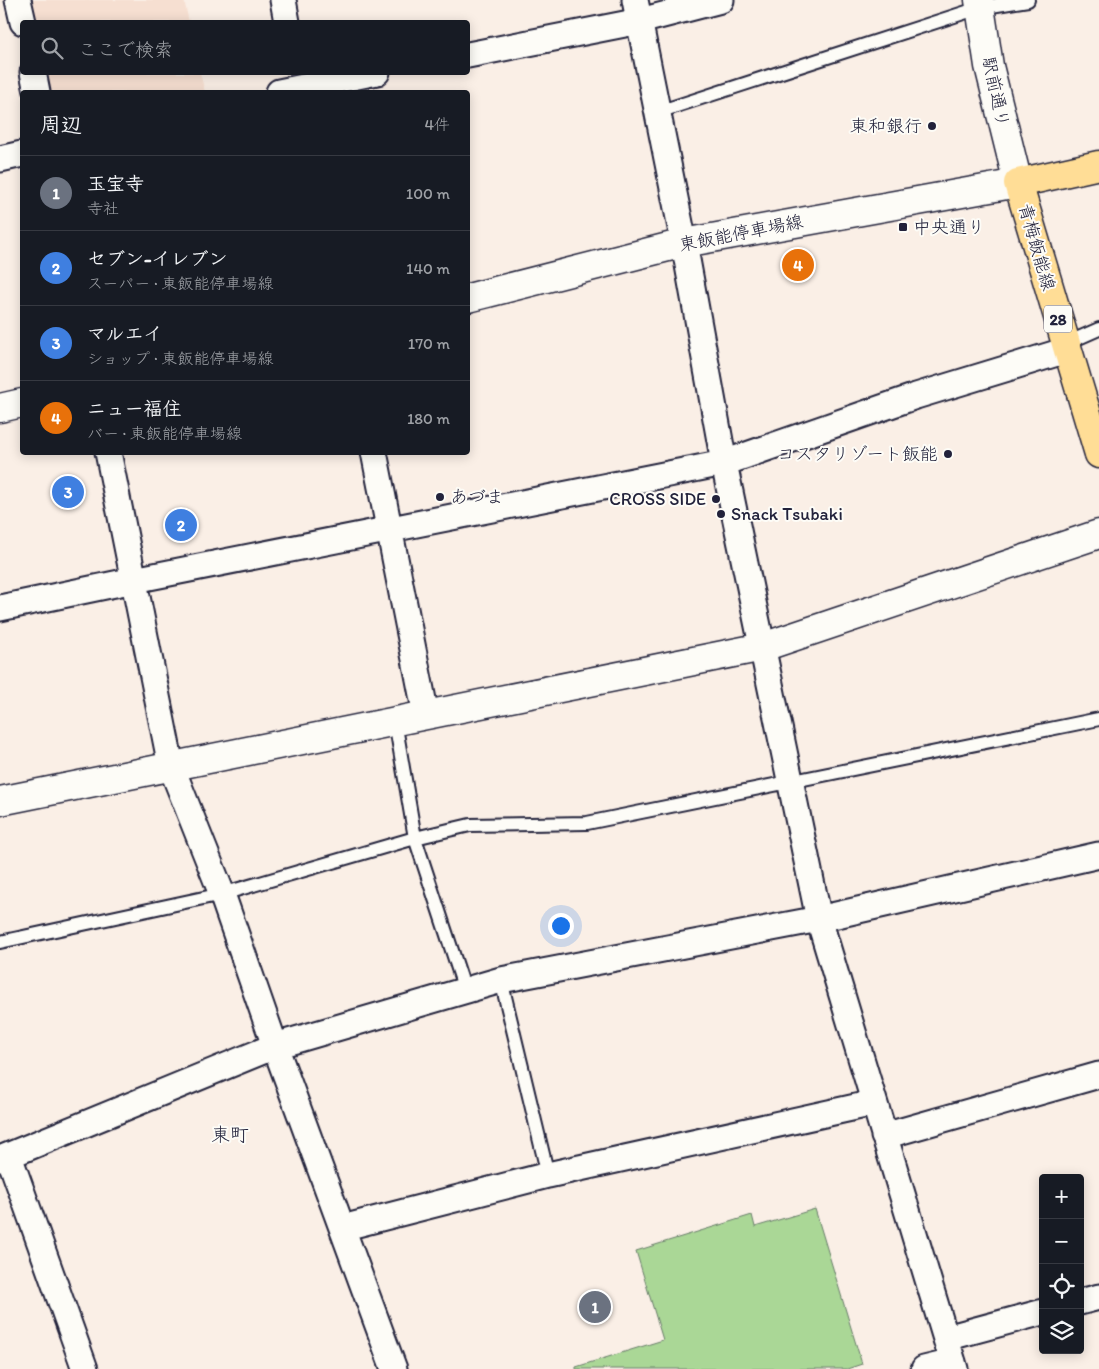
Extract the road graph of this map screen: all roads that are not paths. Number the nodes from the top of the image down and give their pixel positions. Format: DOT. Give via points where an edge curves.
graph roads {
  1 [pos="18,0"];
  2 [pos="283,0"];
  3 [pos="721,0"];
  4 [pos="1028,0"];
  5 [pos="979,4"];
  6 [pos="637,11"];
  7 [pos="22,20"];
  8 [pos="287,20"];
  9 [pos="470,54"];
  10 [pos="34,75"];
  11 [pos="359,75"];
  12 [pos="295,86"];
  13 [pos="37,90"];
  14 [pos="658,112"];
  15 [pos="20,154"];
  16 [pos="0,159"];
  17 [pos="1099,165"];
  18 [pos="1018,183"];
  19 [pos="684,243"];
  20 [pos="470,297"];
  21 [pos="1099,329"];
  22 [pos="1066,347"];
  23 [pos="20,403"];
  24 [pos="0,408"];
  25 [pos="1099,454"];
  26 [pos="109,455"];
  27 [pos="375,455"];
  28 [pos="724,463"];
  29 [pos="389,529"];
  30 [pos="1099,534"];
  31 [pos="134,580"];
  32 [pos="0,608"];
  33 [pos="762,648"];
  34 [pos="426,715"];
  35 [pos="1099,718"];
  36 [pos="395,721"];
  37 [pos="171,766"];
  38 [pos="789,782"];
  39 [pos="0,801"];
  40 [pos="415,838"];
  41 [pos="1099,855"];
  42 [pos="222,894"];
  43 [pos="819,919"];
  44 [pos="0,942"];
  45 [pos="501,980"];
  46 [pos="465,990"];
  47 [pos="275,1046"];
  48 [pos="1099,1075"];
  49 [pos="874,1103"];
  50 [pos="884,1136"];
  51 [pos="4,1158"];
  52 [pos="548,1175"];
  53 [pos="342,1228"];
  54 [pos="1099,1297"];
  55 [pos="1084,1301"];
  56 [pos="1039,1313"];
  57 [pos="946,1338"];
  58 [pos="954,1366"];
  59 [pos="85,1369"];
  60 [pos="394,1369"];
  61 [pos="924,1369"];
  1 -- 7 [label="street"];
  2 -- 8 [label="street"];
  3 -- 6 [label="street"];
  4 -- 5 [label="lane"];
  5 -- 14 [label="lane"];
  5 -- 18 [label="street, 駅前通り" via="989,66"];
  6 -- 9 [label="street"];
  6 -- 14 [label="street"];
  10 -- 13 [label="street"];
  11 -- 12 [label="street"];
  14 -- 19 [label="street"];
  15 -- 16 [label="street"];
  17 -- 18 [label="main road"];
  18 -- 19 [label="street, 東飯能停車場線"];
  18 -- 22 [label="main road, 青梅飯能線 / 28"];
  19 -- 20 [label="street, 東飯能停車場線"];
  19 -- 28 [label="street"];
  21 -- 22 [label="lane"];
  22 -- 25 [label="main road, 青梅飯能線 / 28"];
  22 -- 28 [label="street"];
  23 -- 24 [label="street"];
  26 -- 31 [label="street"];
  27 -- 29 [label="street"];
  28 -- 29 [label="street"];
  28 -- 33 [label="street"];
  29 -- 31 [label="street"];
  29 -- 34 [label="street"];
  30 -- 33 [label="street"];
  31 -- 32 [label="street"];
  31 -- 37 [label="street"];
  33 -- 34 [label="street"];
  33 -- 38 [label="street"];
  34 -- 36 [label="street"];
  35 -- 38 [label="lane"];
  36 -- 37 [label="street"];
  36 -- 40 [label="lane"];
  37 -- 39 [label="street"];
  37 -- 42 [label="street"];
  38 -- 40 [label="lane" via="587,823 470,825"];
  38 -- 43 [label="street"];
  40 -- 42 [label="lane"];
  40 -- 46 [label="lane"];
  41 -- 43 [label="street"];
  42 -- 44 [label="lane"];
  42 -- 47 [label="street"];
  43 -- 45 [label="street"];
  43 -- 49 [label="street"];
  45 -- 46 [label="street"];
  45 -- 52 [label="lane"];
  46 -- 47 [label="street"];
  47 -- 51 [label="street"];
  47 -- 53 [label="street"];
  48 -- 50 [label="street"];
  49 -- 50 [label="street"];
  49 -- 52 [label="street"];
  50 -- 57 [label="street"];
  51 -- 59 [label="street"];
  52 -- 53 [label="street"];
  53 -- 60 [label="street"];
  54 -- 55 [label="street"];
  56 -- 57 [label="street"];
  57 -- 58 [label="street"];
  58 -- 61 [label="street"];
}
